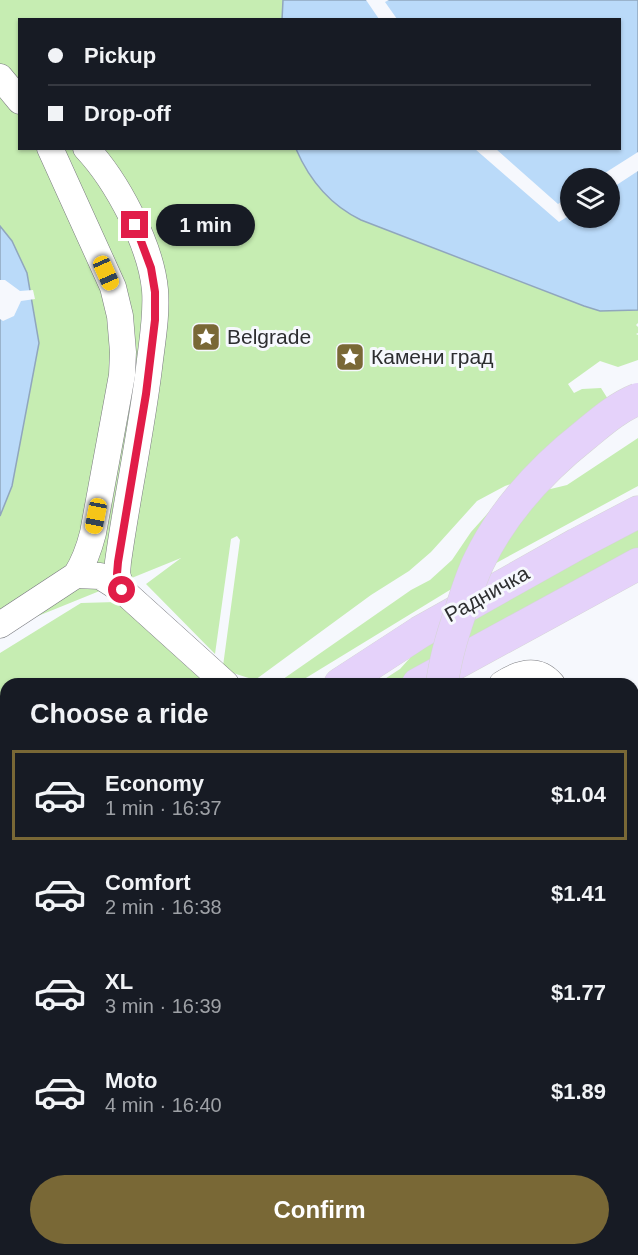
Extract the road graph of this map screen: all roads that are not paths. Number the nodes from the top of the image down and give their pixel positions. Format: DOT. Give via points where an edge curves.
graph roads {
  1 [pos="0,76"];
  2 [pos="18,90"];
  3 [pos="18,98"];
  4 [pos="51,150"];
  5 [pos="88,150"];
  6 [pos="638,399"];
  7 [pos="638,512"];
  8 [pos="638,564"];
  9 [pos="76,575"];
  10 [pos="122,590"];
  11 [pos="0,625"];
  12 [pos="219,678"];
  13 [pos="349,678"];
  14 [pos="429,678"];
  15 [pos="443,678"];
  16 [pos="513,678"];
  17 [pos="544,678"];
  1 -- 2 [label="street"];
  1 -- 3 [label="street"];
  4 -- 9 [label="street" via="112,287 120,316 123,352 115,422 93,533"];
  5 -- 10 [label="street" via="126,205 151,268 155,292 146,394 118,562"];
  6 -- 15 [label="main road, bridge" via="623,405 558,456 501,524 479,561 468,590"];
  7 -- 13 [label="main road, Радничка" via="420,632"];
  8 -- 14 [label="main road"];
  9 -- 10 [label="street" via="100,576"];
  9 -- 11 [label="street"];
  10 -- 12 [label="street"];
  16 -- 17 [label="street" via="538,673"];
}
